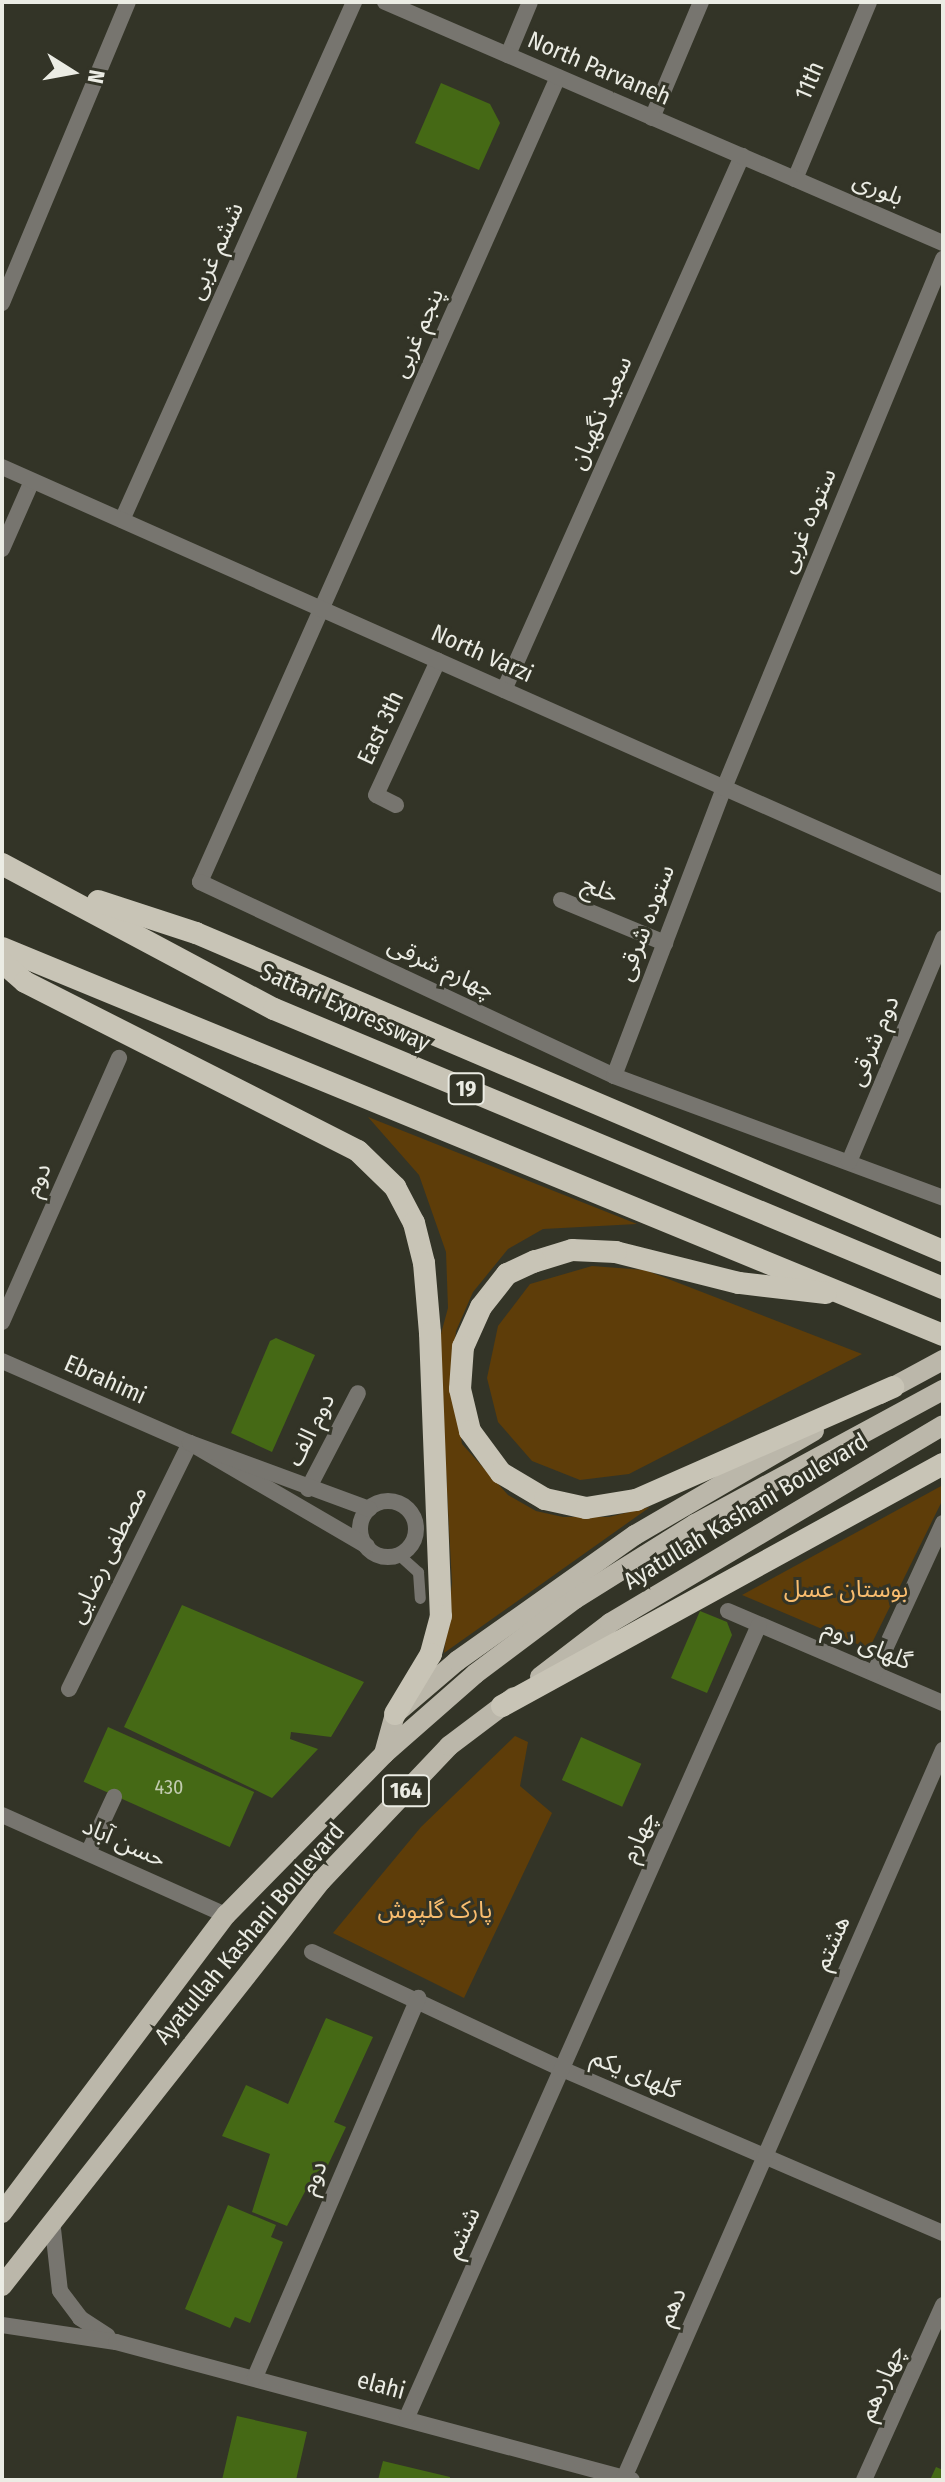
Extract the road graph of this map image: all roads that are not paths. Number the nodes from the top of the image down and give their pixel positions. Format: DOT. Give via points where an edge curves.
graph roads {
  1 [pos="128,2"];
  2 [pos="354,2"];
  3 [pos="385,2"];
  4 [pos="530,2"];
  5 [pos="701,2"];
  6 [pos="869,2"];
  7 [pos="508,55"];
  8 [pos="558,77"];
  9 [pos="652,118"];
  10 [pos="742,156"];
  11 [pos="795,179"];
  12 [pos="943,243"];
  13 [pos="941,269"];
  14 [pos="2,303"];
  15 [pos="2,467"];
  16 [pos="32,481"];
  17 [pos="122,520"];
  18 [pos="2,549"];
  19 [pos="321,609"];
  20 [pos="438,661"];
  21 [pos="504,690"];
  22 [pos="724,788"];
  23 [pos="396,805"];
  24 [pos="2,864"];
  25 [pos="44,883"];
  26 [pos="943,885"];
  27 [pos="561,900"];
  28 [pos="943,938"];
  29 [pos="665,943"];
  30 [pos="2,948"];
  31 [pos="2,962"];
  32 [pos="119,1058"];
  33 [pos="614,1076"];
  34 [pos="849,1162"];
  35 [pos="943,1198"];
  36 [pos="943,1251"];
  37 [pos="943,1288"];
  38 [pos="855,1296"];
  39 [pos="2,1322"];
  40 [pos="943,1335"];
  41 [pos="943,1360"];
  42 [pos="2,1361"];
  43 [pos="893,1387"];
  44 [pos="943,1390"];
  45 [pos="358,1393"];
  46 [pos="938,1428"];
  47 [pos="190,1443"];
  48 [pos="943,1464"];
  49 [pos="308,1489"];
  50 [pos="369,1509"];
  51 [pos="943,1523"];
  52 [pos="367,1546"];
  53 [pos="398,1554"];
  54 [pos="420,1598"];
  55 [pos="728,1611"];
  56 [pos="759,1625"];
  57 [pos="874,1673"];
  58 [pos="69,1689"];
  59 [pos="943,1703"];
  60 [pos="502,1706"];
  61 [pos="395,1714"];
  62 [pos="943,1750"];
  63 [pos="384,1754"];
  64 [pos="114,1797"];
  65 [pos="2,1815"];
  66 [pos="88,1853"];
  67 [pos="226,1915"];
  68 [pos="312,1952"];
  69 [pos="418,1998"];
  70 [pos="562,2069"];
  71 [pos="765,2156"];
  72 [pos="2,2213"];
  73 [pos="52,2220"];
  74 [pos="943,2233"];
  75 [pos="2,2286"];
  76 [pos="943,2305"];
  77 [pos="2,2325"];
  78 [pos="116,2342"];
  79 [pos="255,2377"];
  80 [pos="407,2417"];
  81 [pos="628,2479"];
  82 [pos="864,2480"];
  1 -- 14 [label="street"];
  2 -- 17 [label="street, ششم غربی"];
  3 -- 7 [label="street, North Parvaneh"];
  4 -- 7 [label="street"];
  5 -- 9 [label="street"];
  6 -- 11 [label="street, 11th"];
  7 -- 8 [label="street, North Parvaneh"];
  8 -- 9 [label="street, North Parvaneh"];
  8 -- 19 [label="street, پنجم غربی"];
  9 -- 10 [label="street, North Parvaneh"];
  10 -- 11 [label="street, North Parvaneh"];
  10 -- 21 [label="street, سعید نگهبان"];
  11 -- 12 [label="street, بلوری"];
  13 -- 22 [label="street, ستوده غربی"];
  15 -- 16 [label="street, North Varzi"];
  16 -- 17 [label="street, North Varzi"];
  16 -- 18 [label="street"];
  17 -- 19 [label="street, North Varzi"];
  19 -- 20 [label="street, North Varzi"];
  19 -- 33 [label="street, چهارم شرقی" via="200,882"];
  20 -- 21 [label="street, North Varzi"];
  20 -- 23 [label="street, East 3th" via="376,795"];
  21 -- 22 [label="street, North Varzi"];
  22 -- 26 [label="street, North Varzi"];
  22 -- 29 [label="street, ستوده شرقی"];
  24 -- 25 [label="highway, Sattari Expressway / 19"];
  25 -- 36 [label="highway" via="196,933"];
  25 -- 37 [label="highway, Sattari Expressway / 19" via="274,1009"];
  27 -- 29 [label="street, خلج"];
  28 -- 34 [label="street, دوم شرقی"];
  29 -- 33 [label="street, ستوده شرقی"];
  30 -- 38 [label="highway, 19" via="559,1180"];
  31 -- 61 [label="highway" via="25,982 358,1151 395,1187 414,1223 424,1263 430,1333 441,1616 431,1654"];
  32 -- 39 [label="street, دوم"];
  33 -- 34 [label="street, چهارم شرقی"];
  34 -- 35 [label="street, چهارم شرقی"];
  38 -- 40 [label="highway, 19"];
  38 -- 43 [label="highway" via="739,1283 616,1252 572,1250 535,1261 507,1274 481,1307 463,1347 460,1389 470,1431 501,1473 545,1499 586,1508 636,1500"];
  41 -- 43 [label="main road"];
  42 -- 47 [label="street, Ebrahimi"];
  43 -- 61 [label="main road" via="635,1535 457,1661"];
  44 -- 63 [label="main road, Ayatullah Kashani Boulevard / 164" via="695,1524 575,1599 475,1674"];
  45 -- 49 [label="street, دوم الف"];
  46 -- 60 [label="main road, Ayatullah Kashani Boulevard / 164" via="610,1623"];
  47 -- 49 [label="street"];
  47 -- 52 [label="street"];
  47 -- 58 [label="street, مصطفی رضایی"];
  48 -- 60 [label="highway"];
  49 -- 50 [label="street"];
  50 -- 52 [label="street" via="361,1523"];
  50 -- 53 [label="street" via="394,1501 409,1510 415,1535"];
  51 -- 57 [label="street"];
  52 -- 53 [label="street" via="381,1555"];
  53 -- 54 [label="lane" via="418,1572"];
  55 -- 56 [label="street, گلهای دوم"];
  56 -- 57 [label="street, گلهای دوم"];
  56 -- 70 [label="street, چهارم"];
  57 -- 59 [label="street, گلهای دوم"];
  60 -- 73 [label="main road, Ayatullah Kashani Boulevard / 164" via="449,1746 321,1881"];
  61 -- 63 [label="main road"];
  62 -- 71 [label="street, هشتم"];
  63 -- 67 [label="main road, Ayatullah Kashani Boulevard / 164"];
  64 -- 66 [label="street"];
  65 -- 66 [label="street, حسن آباد"];
  66 -- 67 [label="street, حسن آباد"];
  67 -- 72 [label="main road, Ayatullah Kashani Boulevard / 164"];
  68 -- 69 [label="street, گلهای یکم"];
  69 -- 70 [label="street, گلهای یکم"];
  69 -- 79 [label="street, دوم"];
  70 -- 71 [label="street, گلهای یکم"];
  70 -- 80 [label="street, ششم"];
  71 -- 74 [label="street, گلهای یکم"];
  71 -- 81 [label="street, دهم"];
  73 -- 75 [label="main road, Ayatullah Kashani Boulevard / 164"];
  73 -- 78 [label="street" via="60,2291 80,2318"];
  76 -- 82 [label="street, چهاردهم"];
  77 -- 78 [label="street"];
  78 -- 79 [label="street, elahi"];
  79 -- 80 [label="street, elahi"];
  80 -- 81 [label="street, elahi"];
}
